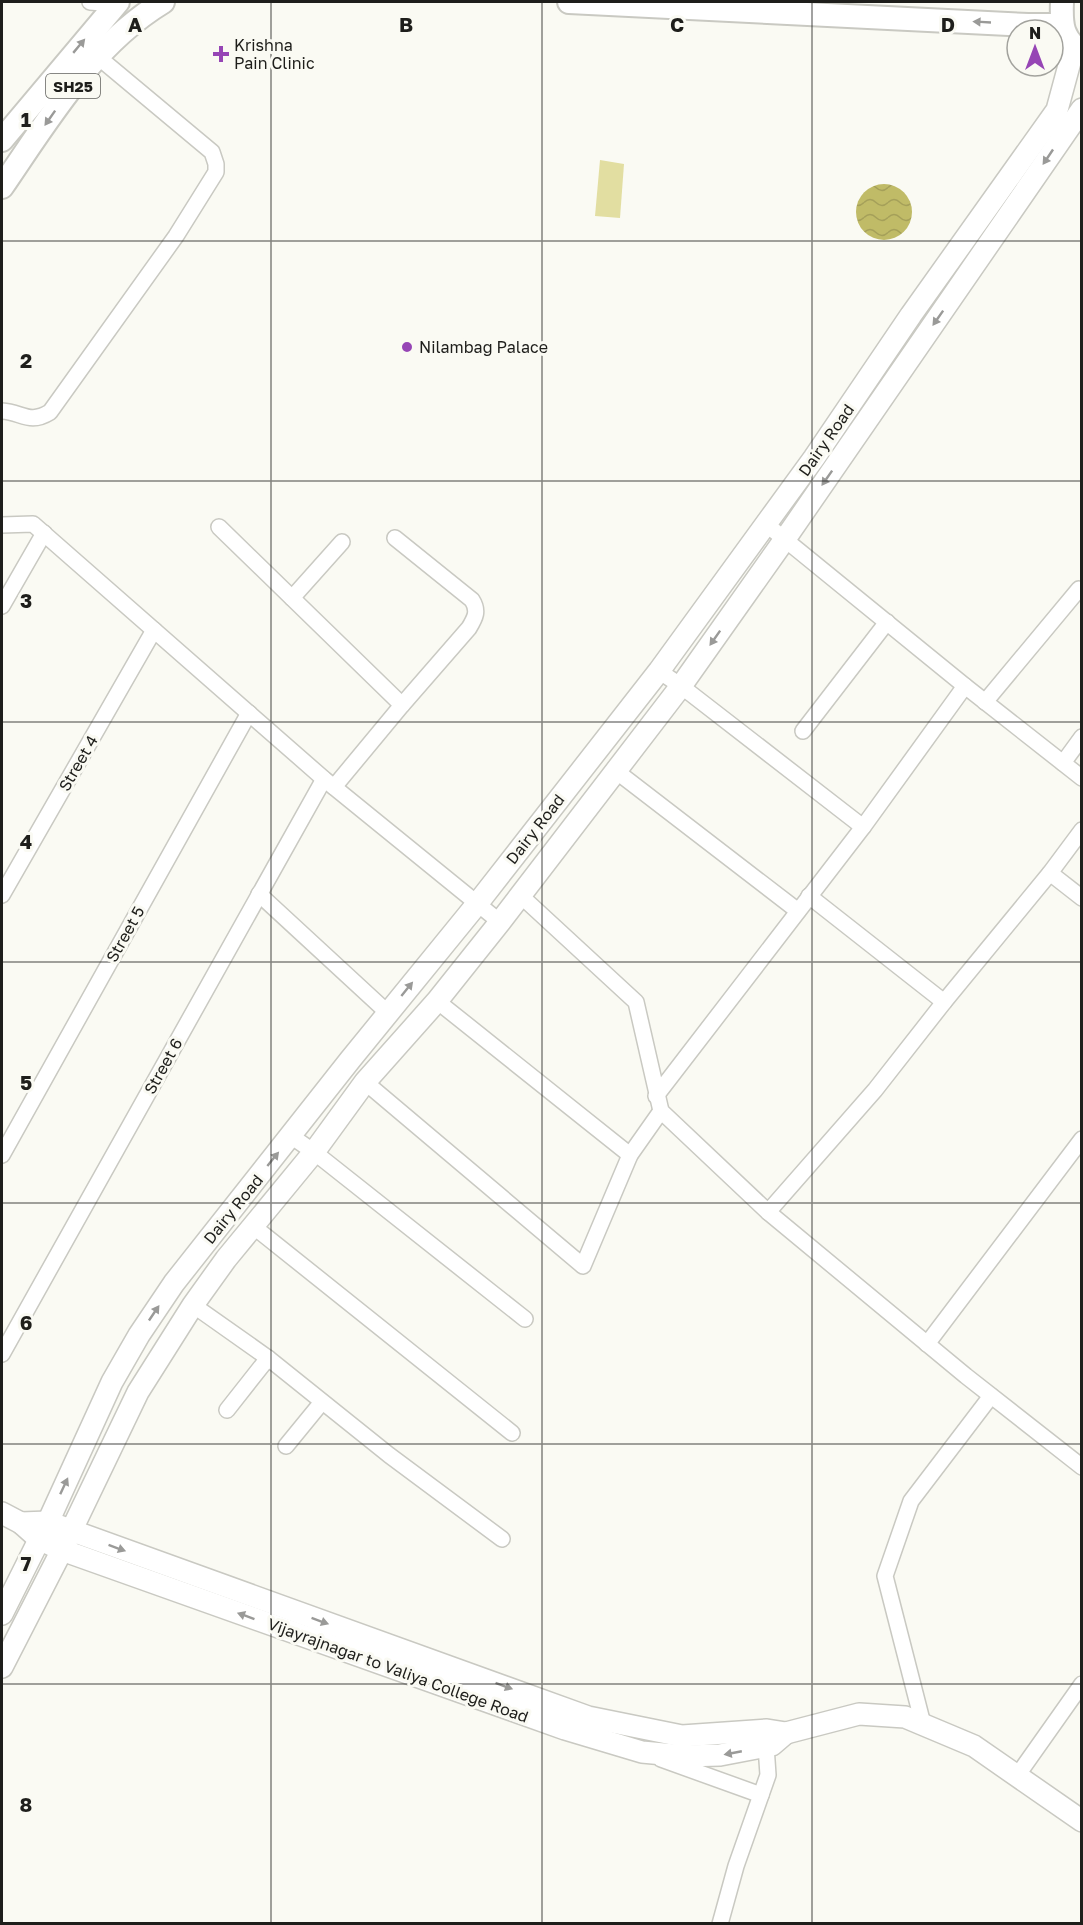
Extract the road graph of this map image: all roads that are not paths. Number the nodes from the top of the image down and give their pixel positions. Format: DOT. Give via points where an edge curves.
graph roads {
  1 [pos="90,2"];
  2 [pos="163,2"];
  3 [pos="569,2"];
  4 [pos="1062,2"];
  5 [pos="116,3"];
  6 [pos="1061,18"];
  7 [pos="1005,24"];
  8 [pos="1065,31"];
  9 [pos="1078,50"];
  10 [pos="97,56"];
  11 [pos="1082,109"];
  12 [pos="2,141"];
  13 [pos="30,146"];
  14 [pos="2,187"];
  15 [pos="2,411"];
  16 [pos="766,524"];
  17 [pos="2,525"];
  18 [pos="219,527"];
  19 [pos="44,533"];
  20 [pos="395,538"];
  21 [pos="785,539"];
  22 [pos="342,542"];
  23 [pos="1082,590"];
  24 [pos="292,598"];
  25 [pos="2,606"];
  26 [pos="887,622"];
  27 [pos="154,630"];
  28 [pos="659,671"];
  29 [pos="681,686"];
  30 [pos="965,686"];
  31 [pos="985,702"];
  32 [pos="402,705"];
  33 [pos="249,713"];
  34 [pos="803,731"];
  35 [pos="1082,737"];
  36 [pos="1063,763"];
  37 [pos="615,771"];
  38 [pos="1082,778"];
  39 [pos="329,783"];
  40 [pos="863,827"];
  41 [pos="1082,830"];
  42 [pos="1050,873"];
  43 [pos="259,894"];
  44 [pos="2,895"];
  45 [pos="520,895"];
  46 [pos="809,896"];
  47 [pos="1082,897"];
  48 [pos="477,904"];
  49 [pos="798,911"];
  50 [pos="500,922"];
  51 [pos="436,1001"];
  52 [pos="944,1002"];
  53 [pos="388,1013"];
  54 [pos="365,1083"];
  55 [pos="658,1104"];
  56 [pos="291,1136"];
  57 [pos="1082,1139"];
  58 [pos="314,1152"];
  59 [pos="2,1155"];
  60 [pos="630,1155"];
  61 [pos="768,1212"];
  62 [pos="253,1226"];
  63 [pos="193,1305"];
  64 [pos="525,1319"];
  65 [pos="927,1344"];
  66 [pos="2,1354"];
  67 [pos="268,1358"];
  68 [pos="991,1396"];
  69 [pos="322,1402"];
  70 [pos="226,1410"];
  71 [pos="512,1433"];
  72 [pos="286,1446"];
  73 [pos="1080,1464"];
  74 [pos="2,1513"];
  75 [pos="44,1531"];
  76 [pos="502,1539"];
  77 [pos="66,1540"];
  78 [pos="2,1614"];
  79 [pos="2,1667"];
  80 [pos="1082,1684"];
  81 [pos="923,1724"];
  82 [pos="786,1733"];
  83 [pos="766,1746"];
  84 [pos="642,1752"];
  85 [pos="1017,1776"];
  86 [pos="761,1795"];
  87 [pos="1082,1821"];
  88 [pos="720,1923"];
  1 -- 5 [label="street"];
  2 -- 10 [label="main road, SH25" via="146,12"];
  7 -- 3 [label="main road, one-way"];
  4 -- 6 [label="main road"];
  12 -- 5 [label="main road, SH25, one-way"];
  8 -- 9 [label="main road"];
  9 -- 16 [label="main road, Dairy Road" via="1057,110"];
  10 -- 13 [label="main road, SH25, one-way"];
  10 -- 15 [label="street" via="212,152 216,172 176,236 50,412 28,418"];
  11 -- 21 [label="main road, Dairy Road, one-way"];
  12 -- 13 [label="street"];
  13 -- 14 [label="main road, SH25"];
  16 -- 21 [label="street"];
  16 -- 28 [label="main road, Dairy Road"];
  17 -- 19 [label="street" via="33,524"];
  18 -- 24 [label="street"];
  19 -- 25 [label="street"];
  19 -- 27 [label="street"];
  20 -- 32 [label="street, Street 6" via="476,607 469,628"];
  21 -- 26 [label="street"];
  21 -- 29 [label="main road, Dairy Road, one-way"];
  22 -- 24 [label="street"];
  23 -- 31 [label="street"];
  24 -- 32 [label="street"];
  26 -- 30 [label="street"];
  26 -- 34 [label="street"];
  27 -- 33 [label="street"];
  27 -- 44 [label="street, Street 4"];
  28 -- 29 [label="street"];
  28 -- 48 [label="main road, Dairy Road"];
  29 -- 37 [label="main road, Dairy Road"];
  29 -- 40 [label="street"];
  30 -- 31 [label="street"];
  30 -- 40 [label="street"];
  31 -- 36 [label="street"];
  32 -- 39 [label="street, Street 6"];
  33 -- 39 [label="street"];
  33 -- 59 [label="street, Street 5"];
  35 -- 36 [label="street"];
  36 -- 38 [label="street"];
  37 -- 45 [label="main road, Dairy Road"];
  37 -- 49 [label="street"];
  39 -- 43 [label="street, Street 6"];
  39 -- 48 [label="street"];
  40 -- 46 [label="street"];
  41 -- 42 [label="street"];
  42 -- 47 [label="street"];
  42 -- 52 [label="street"];
  43 -- 53 [label="street"];
  43 -- 66 [label="street, Street 6"];
  45 -- 50 [label="main road, Dairy Road"];
  45 -- 55 [label="street" via="636,1002"];
  46 -- 49 [label="street"];
  46 -- 52 [label="street"];
  48 -- 50 [label="street"];
  53 -- 48 [label="main road, Dairy Road, one-way"];
  49 -- 55 [label="street"];
  50 -- 51 [label="main road, Dairy Road"];
  51 -- 54 [label="main road, Dairy Road"];
  51 -- 60 [label="street"];
  52 -- 61 [label="street" via="876,1090"];
  53 -- 56 [label="main road, Dairy Road"];
  54 -- 58 [label="main road, Dairy Road"];
  54 -- 60 [label="street" via="583,1266"];
  55 -- 60 [label="street"];
  55 -- 61 [label="street"];
  56 -- 58 [label="street"];
  75 -- 56 [label="main road, Dairy Road, one-way" via="112,1382 140,1335 174,1283"];
  57 -- 65 [label="street"];
  58 -- 62 [label="main road, Dairy Road"];
  58 -- 64 [label="street"];
  61 -- 65 [label="street"];
  62 -- 63 [label="main road, Dairy Road"];
  62 -- 71 [label="street"];
  63 -- 67 [label="street"];
  63 -- 77 [label="main road, Dairy Road" via="138,1392"];
  65 -- 68 [label="street"];
  67 -- 69 [label="street"];
  67 -- 70 [label="street"];
  68 -- 73 [label="street"];
  68 -- 81 [label="street" via="911,1501 885,1576"];
  69 -- 72 [label="street"];
  69 -- 76 [label="street"];
  74 -- 75 [label="main road, Vijayrajnagar to Valiya College Road"];
  75 -- 77 [label="main road, Vijayrajnagar to Valiya College Road"];
  75 -- 78 [label="main road, Dairy Road"];
  77 -- 79 [label="main road, Dairy Road"];
  77 -- 82 [label="main road, Vijayrajnagar to Valiya College Road, one-way" via="588,1717 682,1736 767,1730"];
  84 -- 77 [label="main road, Vijayrajnagar to Valiya College Road, one-way" via="565,1729"];
  80 -- 85 [label="street"];
  81 -- 82 [label="main road, Vijayrajnagar to Valiya College Road" via="905,1717 859,1714"];
  81 -- 85 [label="main road, Vijayrajnagar to Valiya College Road" via="974,1746"];
  82 -- 83 [label="main road, Vijayrajnagar to Valiya College Road"];
  83 -- 84 [label="main road, Vijayrajnagar to Valiya College Road, one-way" via="720,1755"];
  83 -- 86 [label="street" via="768,1775"];
  84 -- 86 [label="street"];
  85 -- 87 [label="main road, Vijayrajnagar to Valiya College Road"];
  86 -- 88 [label="street"];
}
